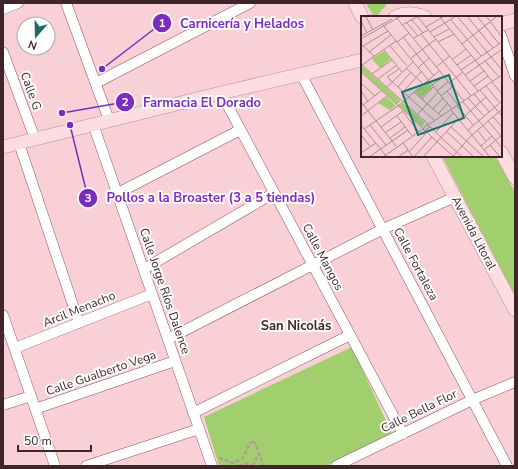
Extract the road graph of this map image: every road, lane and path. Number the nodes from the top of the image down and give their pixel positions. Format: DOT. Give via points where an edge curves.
graph roads {
  1 [pos="18,3"];
  2 [pos="250,3"];
  3 [pos="355,3"];
  4 [pos="420,3"];
  5 [pos="70,5"];
  6 [pos="3,9"];
  7 [pos="362,16"];
  8 [pos="398,16"];
  9 [pos="424,16"];
  10 [pos="426,16"];
  11 [pos="515,20"];
  12 [pos="502,24"];
  13 [pos="502,38"];
  14 [pos="3,52"];
  15 [pos="361,60"];
  16 [pos="301,74"];
  17 [pos="515,76"];
  18 [pos="96,83"];
  19 [pos="221,93"];
  20 [pos="110,120"];
  21 [pos="93,124"];
  22 [pos="240,130"];
  23 [pos="35,139"];
  24 [pos="19,143"];
  25 [pos="3,147"];
  26 [pos="502,154"];
  27 [pos="434,157"];
  28 [pos="515,178"];
  29 [pos="118,193"];
  30 [pos="274,193"];
  31 [pos="455,197"];
  32 [pos="383,229"];
  33 [pos="312,265"];
  34 [pos="144,269"];
  35 [pos="152,294"];
  36 [pos="515,310"];
  37 [pos="3,315"];
  38 [pos="79,323"];
  39 [pos="350,335"];
  40 [pos="168,338"];
  41 [pos="14,348"];
  42 [pos="175,361"];
  43 [pos="515,382"];
  44 [pos="31,396"];
  45 [pos="472,400"];
  46 [pos="3,405"];
  47 [pos="35,409"];
  48 [pos="193,413"];
  49 [pos="200,429"];
  50 [pos="403,434"];
  51 [pos="259,453"];
  52 [pos="217,457"];
  53 [pos="243,458"];
  54 [pos="233,463"];
  55 [pos="245,463"];
  56 [pos="54,466"];
  57 [pos="86,466"];
  58 [pos="212,466"];
  59 [pos="234,466"];
  60 [pos="239,466"];
  61 [pos="253,466"];
  62 [pos="264,466"];
  63 [pos="336,466"];
  64 [pos="507,466"];
  1 -- 6 [label="street"];
  2 -- 18 [label="street"];
  3 -- 7 [label="main road"];
  4 -- 10 [label="main road"];
  5 -- 18 [label="street"];
  8 -- 9 [label="main road" via="408,13"];
  11 -- 12 [label="main road"];
  13 -- 17 [label="street"];
  14 -- 23 [label="street, Calle G"];
  15 -- 16 [label="main road"];
  16 -- 19 [label="main road"];
  16 -- 32 [label="street, Calle Fortaleza"];
  18 -- 20 [label="street"];
  19 -- 20 [label="main road"];
  19 -- 22 [label="street, Calle Mangos"];
  20 -- 21 [label="main road"];
  21 -- 23 [label="main road"];
  21 -- 29 [label="street, Calle Jorge Ríos Dalence"];
  22 -- 29 [label="street"];
  22 -- 30 [label="street, Calle Mangos"];
  23 -- 24 [label="main road"];
  24 -- 25 [label="main road"];
  24 -- 38 [label="street"];
  26 -- 28 [label="main road"];
  27 -- 31 [label="main road, Avenida Litoral"];
  29 -- 34 [label="street, Calle Jorge Ríos Dalence"];
  30 -- 33 [label="street, Calle Mangos"];
  30 -- 34 [label="street"];
  31 -- 32 [label="street"];
  31 -- 36 [label="main road, Avenida Litoral"];
  32 -- 33 [label="street"];
  32 -- 45 [label="street, Calle Fortaleza"];
  33 -- 39 [label="street, Calle Mangos"];
  33 -- 40 [label="street"];
  34 -- 35 [label="street, Calle Jorge Ríos Dalence"];
  35 -- 38 [label="street, Arcil Menacho"];
  35 -- 40 [label="street, Calle Jorge Ríos Dalence"];
  37 -- 41 [label="street"];
  38 -- 41 [label="street, Arcil Menacho"];
  39 -- 48 [label="street"];
  39 -- 50 [label="street, Calle Mangos"];
  40 -- 42 [label="street, Calle Jorge Ríos Dalence"];
  41 -- 44 [label="street"];
  42 -- 47 [label="street, Calle Gualberto Vega"];
  42 -- 48 [label="street, Calle Jorge Ríos Dalence"];
  43 -- 45 [label="street, Calle Bella Flor"];
  44 -- 46 [label="street"];
  44 -- 47 [label="street"];
  45 -- 50 [label="street, Calle Bella Flor"];
  45 -- 64 [label="street, Calle Fortaleza"];
  47 -- 56 [label="street"];
  48 -- 49 [label="street, Calle Jorge Ríos Dalence"];
  49 -- 57 [label="street"];
  49 -- 58 [label="street, Calle Jorge Ríos Dalence"];
  50 -- 63 [label="street, Calle Bella Flor"];
  51 -- 53 [label="path" via="254,441 250,443"];
  51 -- 61 [label="path"];
  51 -- 62 [label="path"];
  52 -- 54 [label="path"];
  53 -- 54 [label="path"];
  53 -- 55 [label="path"];
  54 -- 59 [label="path"];
  55 -- 60 [label="path"];
  55 -- 61 [label="path"];
}
